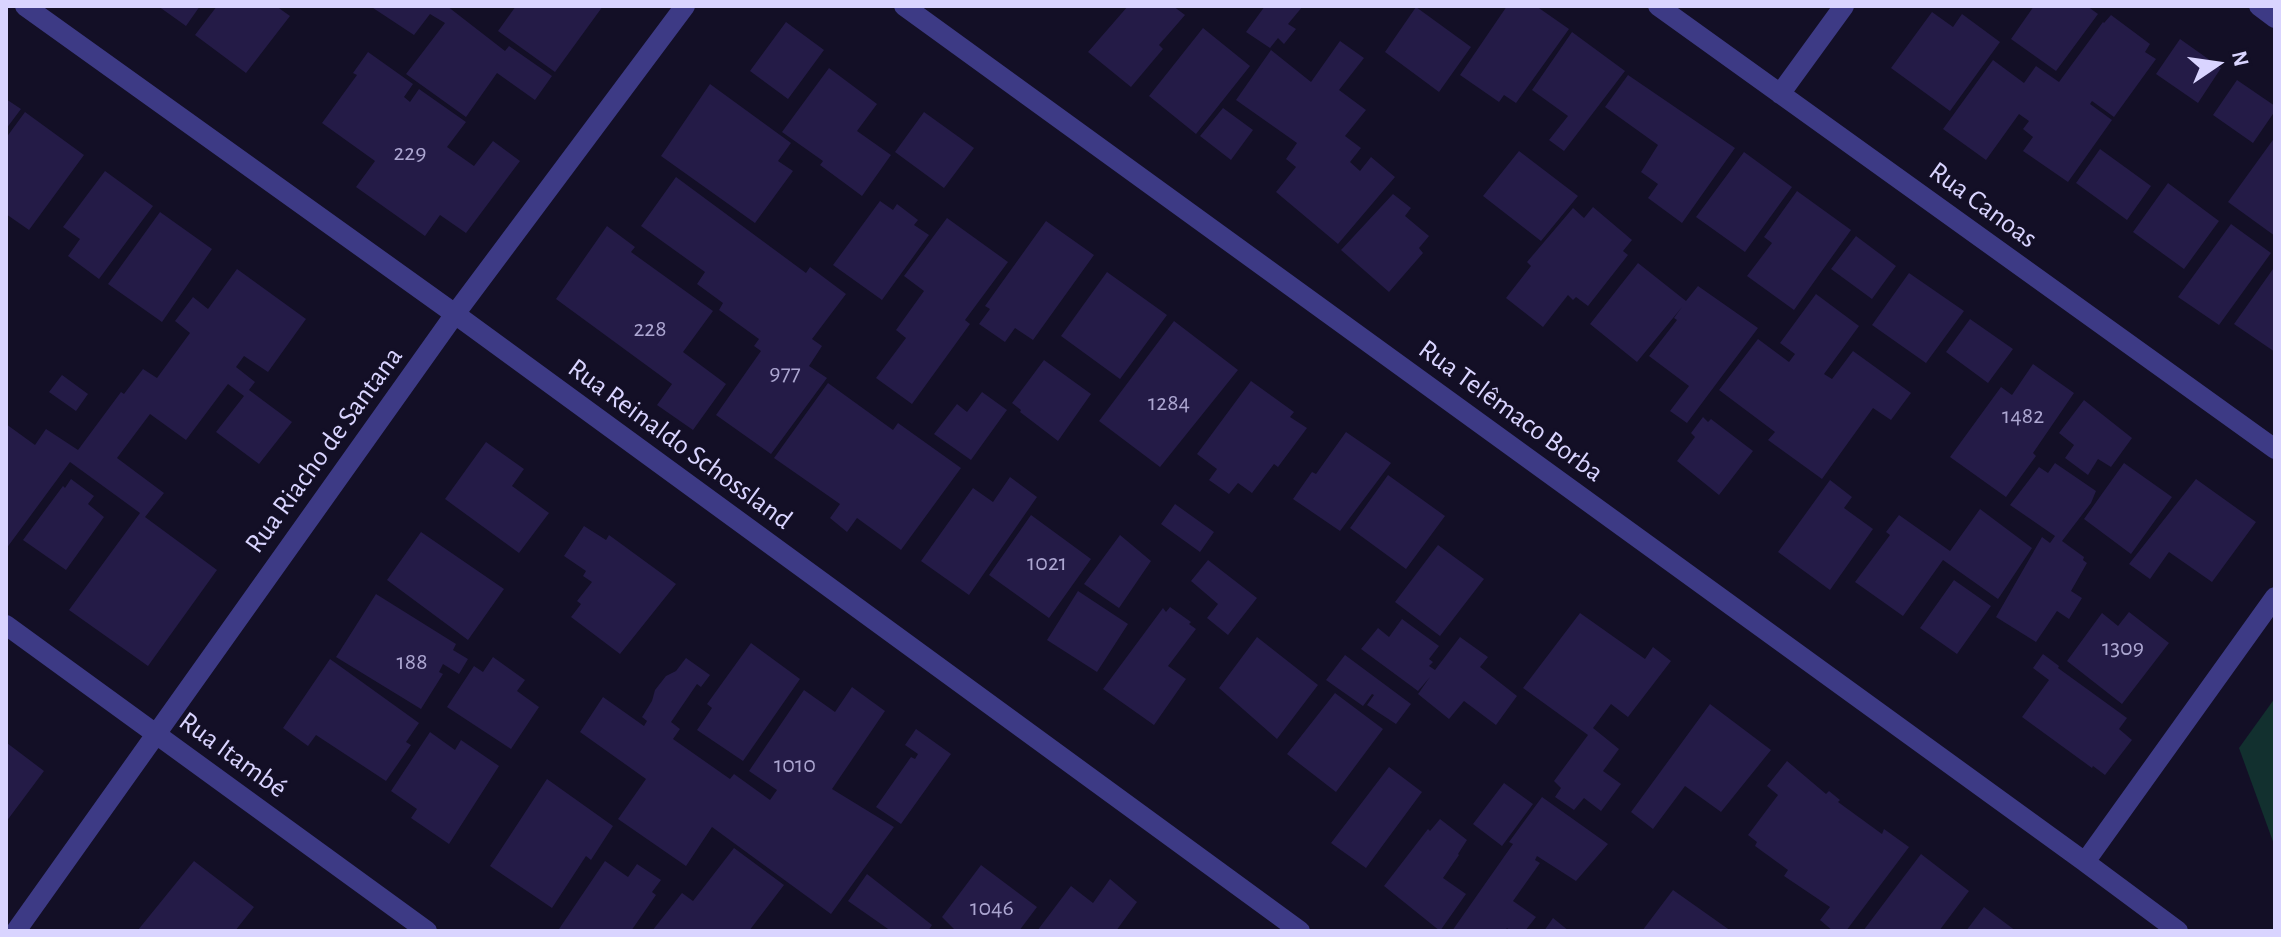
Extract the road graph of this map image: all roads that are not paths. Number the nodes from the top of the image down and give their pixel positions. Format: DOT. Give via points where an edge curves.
graph roads {
  1 [pos="25,6"];
  2 [pos="685,6"];
  3 [pos="904,6"];
  4 [pos="1658,6"];
  5 [pos="1844,6"];
  6 [pos="1780,94"];
  7 [pos="455,314"];
  8 [pos="2275,449"];
  9 [pos="2275,597"];
  10 [pos="6,625"];
  11 [pos="156,734"];
  12 [pos="2085,862"];
  13 [pos="16,931"];
  14 [pos="427,931"];
  15 [pos="1300,931"];
  16 [pos="2178,931"];
  1 -- 7 [label="street, Rua Reinaldo Schossland"];
  2 -- 7 [label="street, Rua Riacho de Santana"];
  3 -- 12 [label="street, Rua Telêmaco Borba"];
  4 -- 6 [label="street, Rua Canoas"];
  5 -- 6 [label="street"];
  6 -- 8 [label="street, Rua Canoas"];
  7 -- 11 [label="street, Rua Riacho de Santana"];
  7 -- 15 [label="street, Rua Reinaldo Schossland"];
  9 -- 12 [label="street"];
  10 -- 11 [label="street, Rua Itambé"];
  11 -- 13 [label="street, Rua Riacho de Santana"];
  11 -- 14 [label="street, Rua Itambé"];
  12 -- 16 [label="street, Rua Telêmaco Borba"];
}
